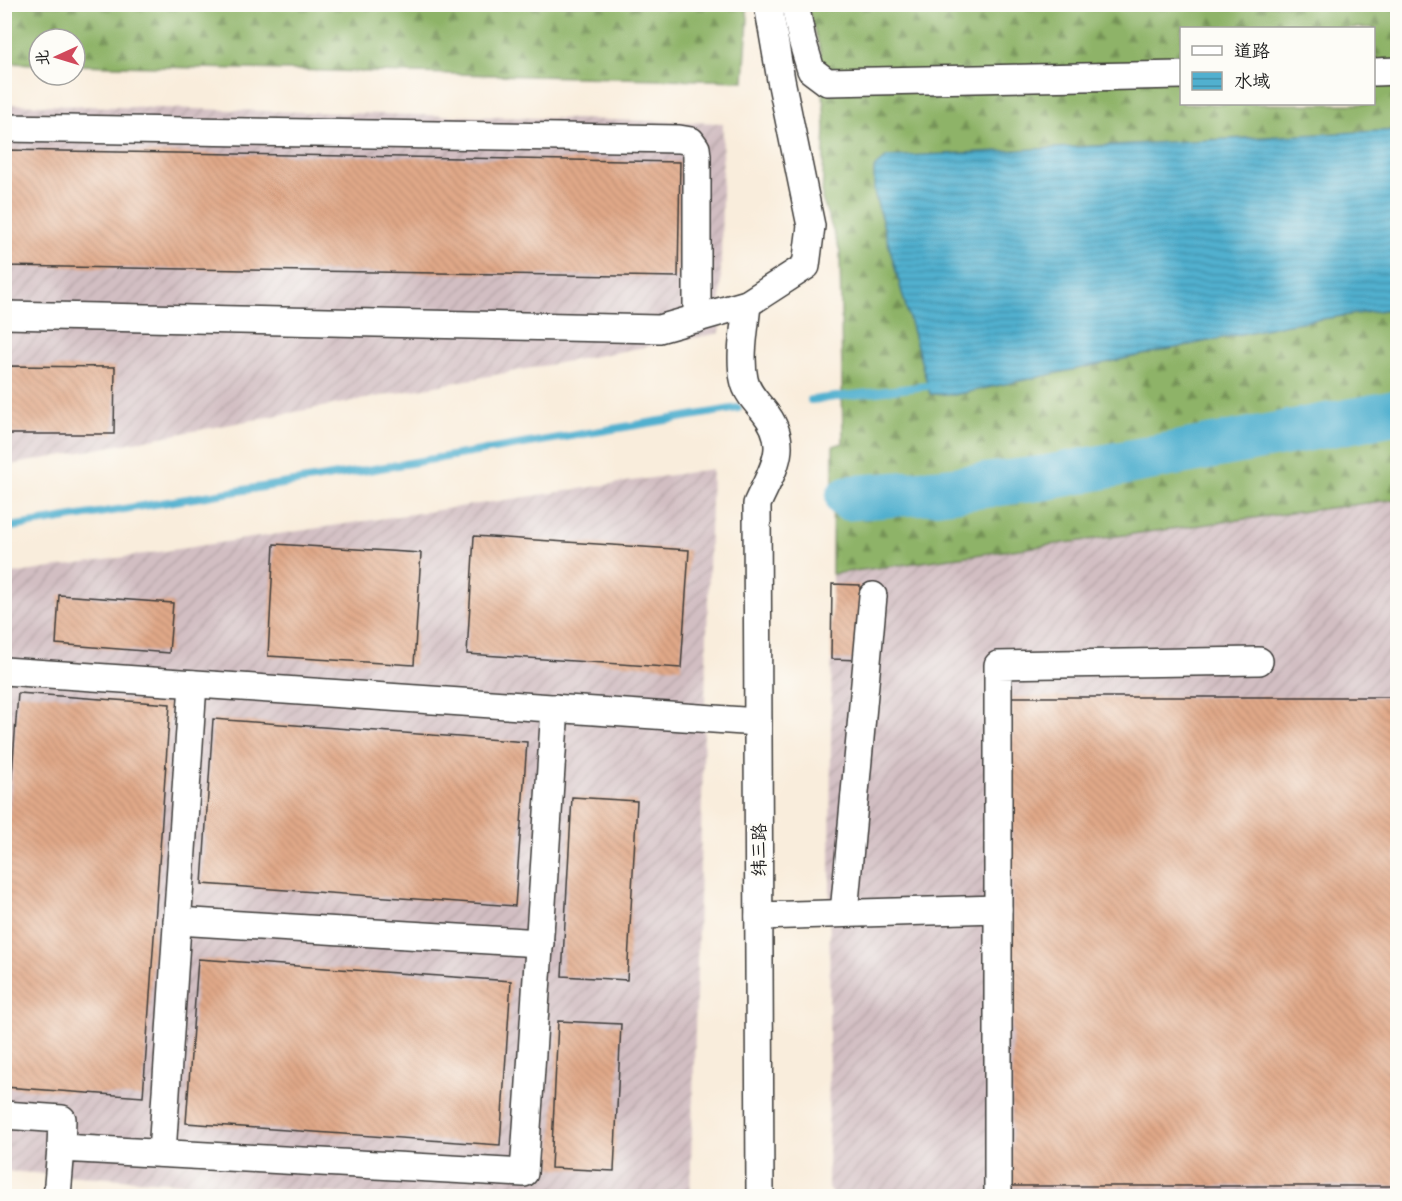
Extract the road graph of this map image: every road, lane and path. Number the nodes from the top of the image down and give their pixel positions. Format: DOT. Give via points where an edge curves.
graph roads {
  1 [pos="768,4"];
  2 [pos="795,4"];
  3 [pos="1398,71"];
  4 [pos="1375,72"];
  5 [pos="1180,75"];
  6 [pos="4,128"];
  7 [pos="747,304"];
  8 [pos="4,315"];
  9 [pos="697,318"];
  10 [pos="873,596"];
  11 [pos="1259,661"];
  12 [pos="4,670"];
  13 [pos="193,684"];
  14 [pos="555,708"];
  15 [pos="758,722"];
  16 [pos="998,909"];
  17 [pos="844,913"];
  18 [pos="759,916"];
  19 [pos="177,921"];
  20 [pos="540,943"];
  21 [pos="4,1115"];
  22 [pos="61,1148"];
  23 [pos="162,1153"];
  24 [pos="57,1197"];
  25 [pos="760,1197"];
  26 [pos="998,1197"];
  1 -- 7 [label="street" via="811,226 806,266"];
  2 -- 5 [label="street" via="811,70 827,82"];
  3 -- 4 [label="street"];
  6 -- 9 [label="street" via="691,141 697,156"];
  7 -- 9 [label="street"];
  7 -- 15 [label="street, 纬三路" via="744,379 749,393 777,431 779,444 757,504"];
  8 -- 9 [label="street" via="659,329"];
  10 -- 17 [label="street"];
  11 -- 16 [label="street" via="998,664"];
  12 -- 13 [label="street"];
  13 -- 14 [label="street"];
  13 -- 19 [label="street"];
  14 -- 15 [label="street"];
  14 -- 20 [label="street"];
  15 -- 18 [label="street, 纬三路"];
  16 -- 17 [label="street"];
  16 -- 26 [label="street"];
  17 -- 18 [label="street"];
  18 -- 25 [label="street, 纬三路"];
  19 -- 20 [label="street"];
  19 -- 23 [label="street"];
  20 -- 23 [label="street" via="525,1173"];
  21 -- 22 [label="street" via="62,1119"];
  22 -- 23 [label="street"];
  22 -- 24 [label="street"];
}
